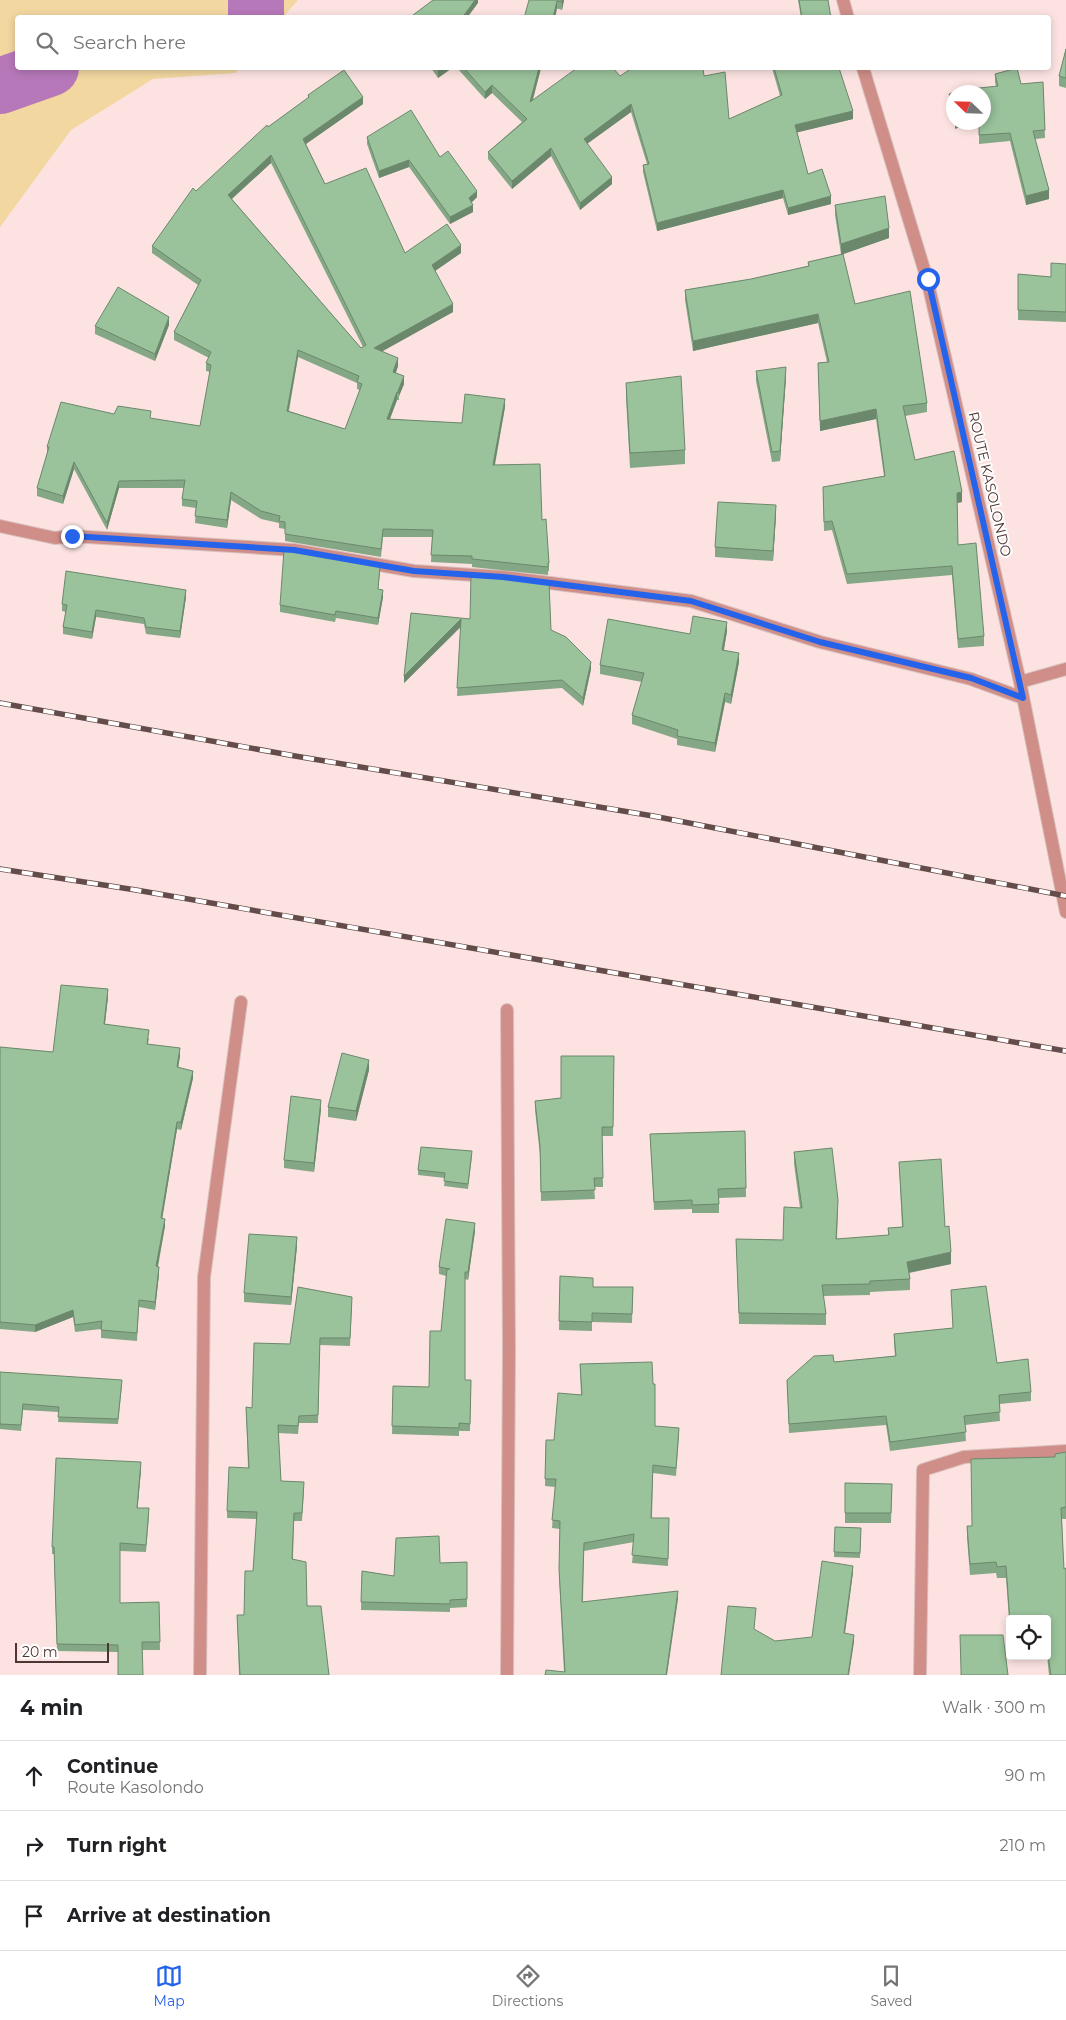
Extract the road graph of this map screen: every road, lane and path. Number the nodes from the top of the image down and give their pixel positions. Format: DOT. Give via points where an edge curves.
graph roads {
  1 [pos="843,0"];
  2 [pos="847,15"];
  3 [pos="864,70"];
  4 [pos="0,526"];
  5 [pos="1066,669"];
  6 [pos="1020,682"];
  7 [pos="1023,698"];
  8 [pos="1063,883"];
  9 [pos="1066,912"];
  10 [pos="241,1002"];
  11 [pos="507,1010"];
  12 [pos="1066,1451"];
  13 [pos="200,1675"];
  14 [pos="507,1675"];
  15 [pos="920,1675"];
  1 -- 2 [label="street"];
  3 -- 6 [label="street, ROUTE KASOLONDO" via="928,279"];
  4 -- 7 [label="street" via="55,538 72,536 294,550 414,571 503,577 691,601 820,642 971,678"];
  5 -- 6 [label="street"];
  6 -- 7 [label="street, ROUTE KASOLONDO"];
  7 -- 8 [label="street, ROUTE KASOLONDO"];
  8 -- 9 [label="street, ROUTE KASOLONDO"];
  10 -- 13 [label="street" via="204,1277"];
  11 -- 14 [label="street"];
  12 -- 15 [label="street" via="964,1457 923,1470"];
}
